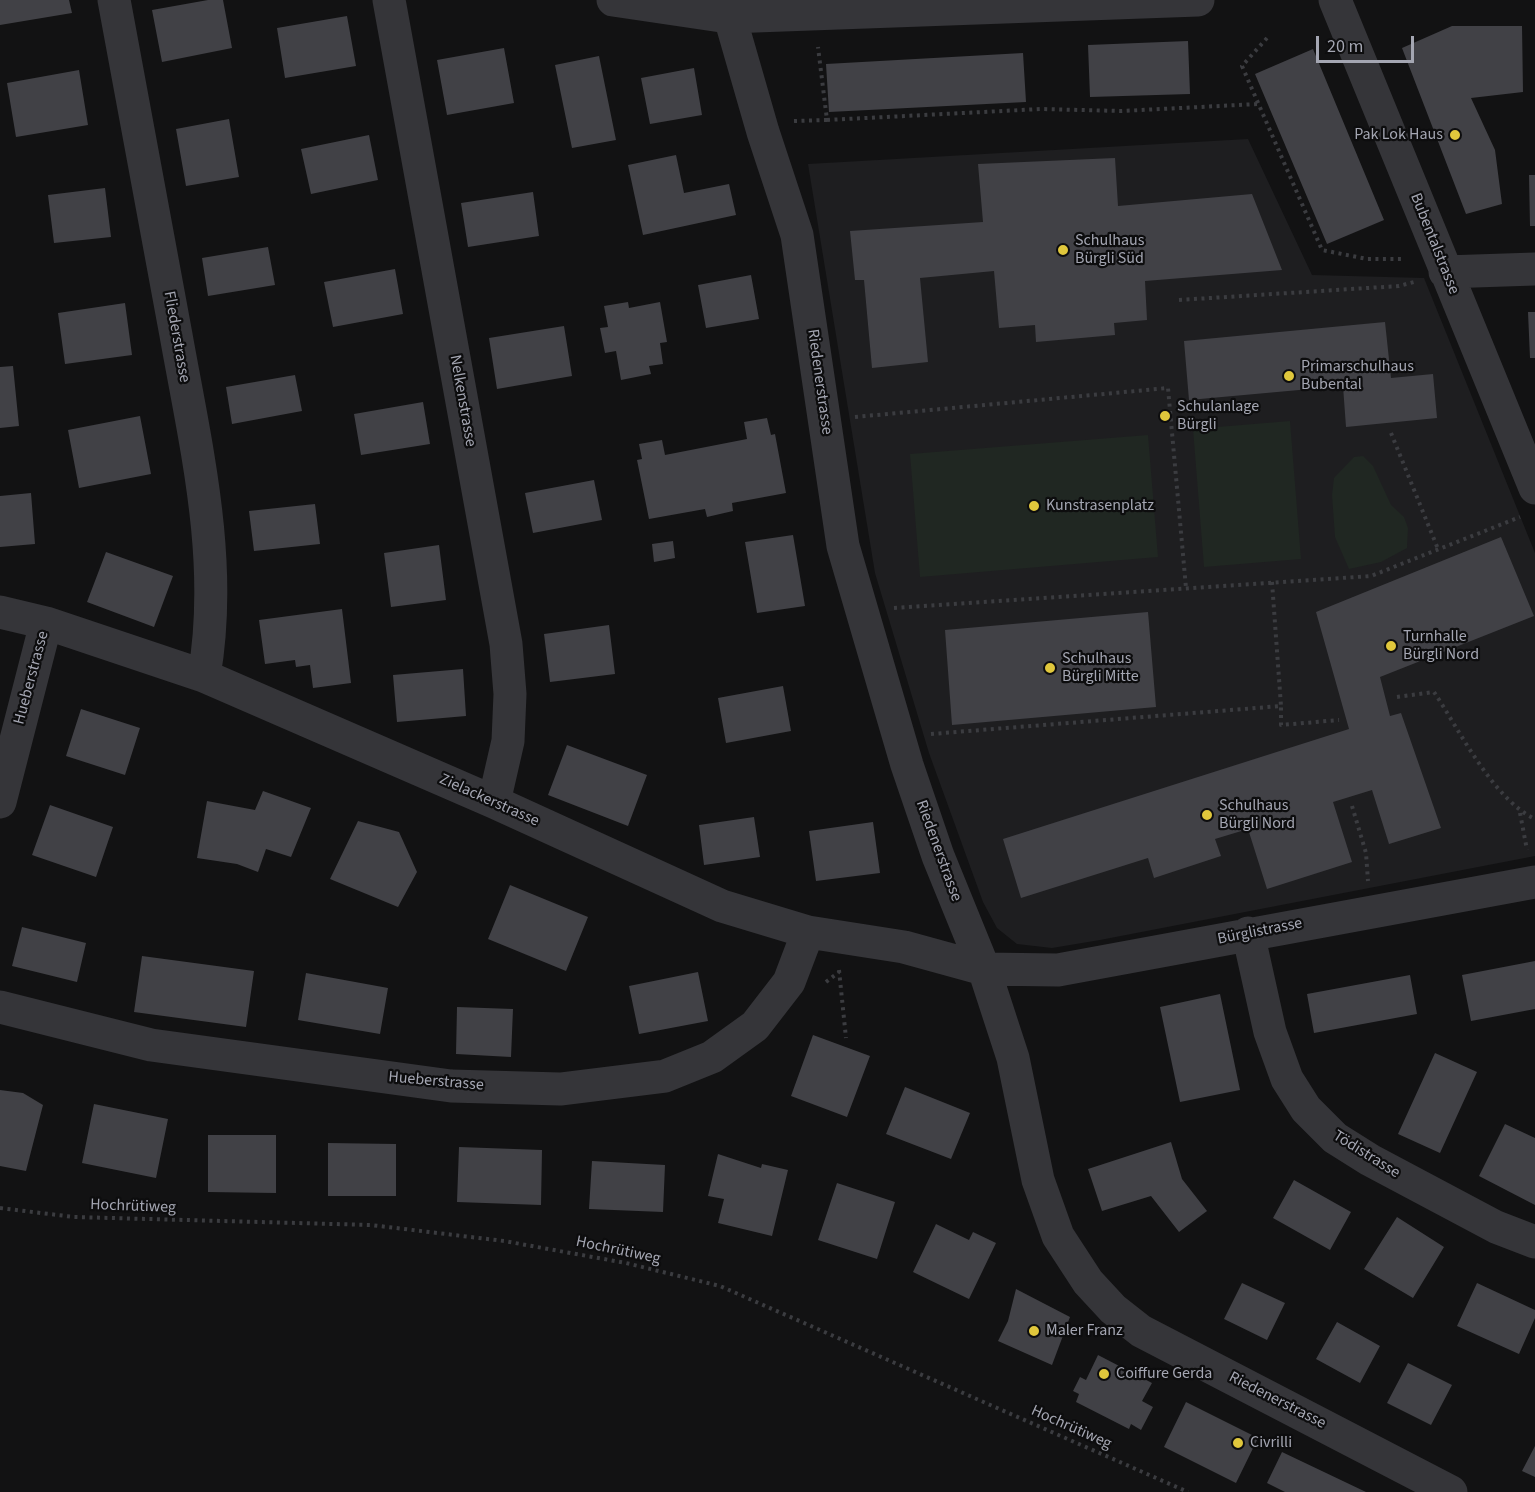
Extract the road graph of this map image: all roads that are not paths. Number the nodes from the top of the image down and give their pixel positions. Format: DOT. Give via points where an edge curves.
graph roads {
  1 [pos="114,0"];
  2 [pos="389,0"];
  3 [pos="613,0"];
  4 [pos="1198,0"];
  5 [pos="1335,0"];
  6 [pos="727,8"];
  7 [pos="1535,269"];
  8 [pos="1432,277"];
  9 [pos="1530,501"];
  10 [pos="0,612"];
  11 [pos="46,623"];
  12 [pos="204,676"];
  13 [pos="0,802"];
  14 [pos="494,802"];
  15 [pos="1531,868"];
  16 [pos="808,932"];
  17 [pos="1248,933"];
  18 [pos="984,969"];
  19 [pos="0,1007"];
  20 [pos="1535,1242"];
  21 [pos="1450,1492"];
  1 -- 12 [label="street, Fliederstrasse" via="200,468 212,597"];
  2 -- 14 [label="street, Nelkenstrasse" via="506,644 508,741"];
  3 -- 6 [label="street"];
  4 -- 6 [label="street"];
  5 -- 8 [label="street, Bubentalstrasse"];
  6 -- 18 [label="street, Riedenerstrasse" via="797,235 843,546 907,765 938,856"];
  7 -- 8 [label="street"];
  8 -- 9 [label="street, Bubentalstrasse"];
  10 -- 11 [label="street, Zielackerstrasse"];
  11 -- 12 [label="street, Zielackerstrasse"];
  11 -- 13 [label="street, Hueberstrasse"];
  12 -- 14 [label="street, Zielackerstrasse"];
  14 -- 16 [label="street, Zielackerstrasse" via="722,906"];
  15 -- 17 [label="street, Bürglistrasse"];
  16 -- 18 [label="street, Zielackerstrasse" via="904,947"];
  16 -- 19 [label="street, Hueberstrasse" via="789,982 755,1026 712,1057 664,1076 560,1089 451,1086 152,1045"];
  17 -- 18 [label="street, Bürglistrasse" via="1058,970"];
  17 -- 20 [label="street, Tödistrasse" via="1270,1032 1287,1079 1306,1108 1335,1138 1370,1160 1496,1227"];
  18 -- 21 [label="street, Riedenerstrasse" via="1013,1058 1038,1180 1058,1236 1088,1281 1113,1309 1141,1331"];
}
